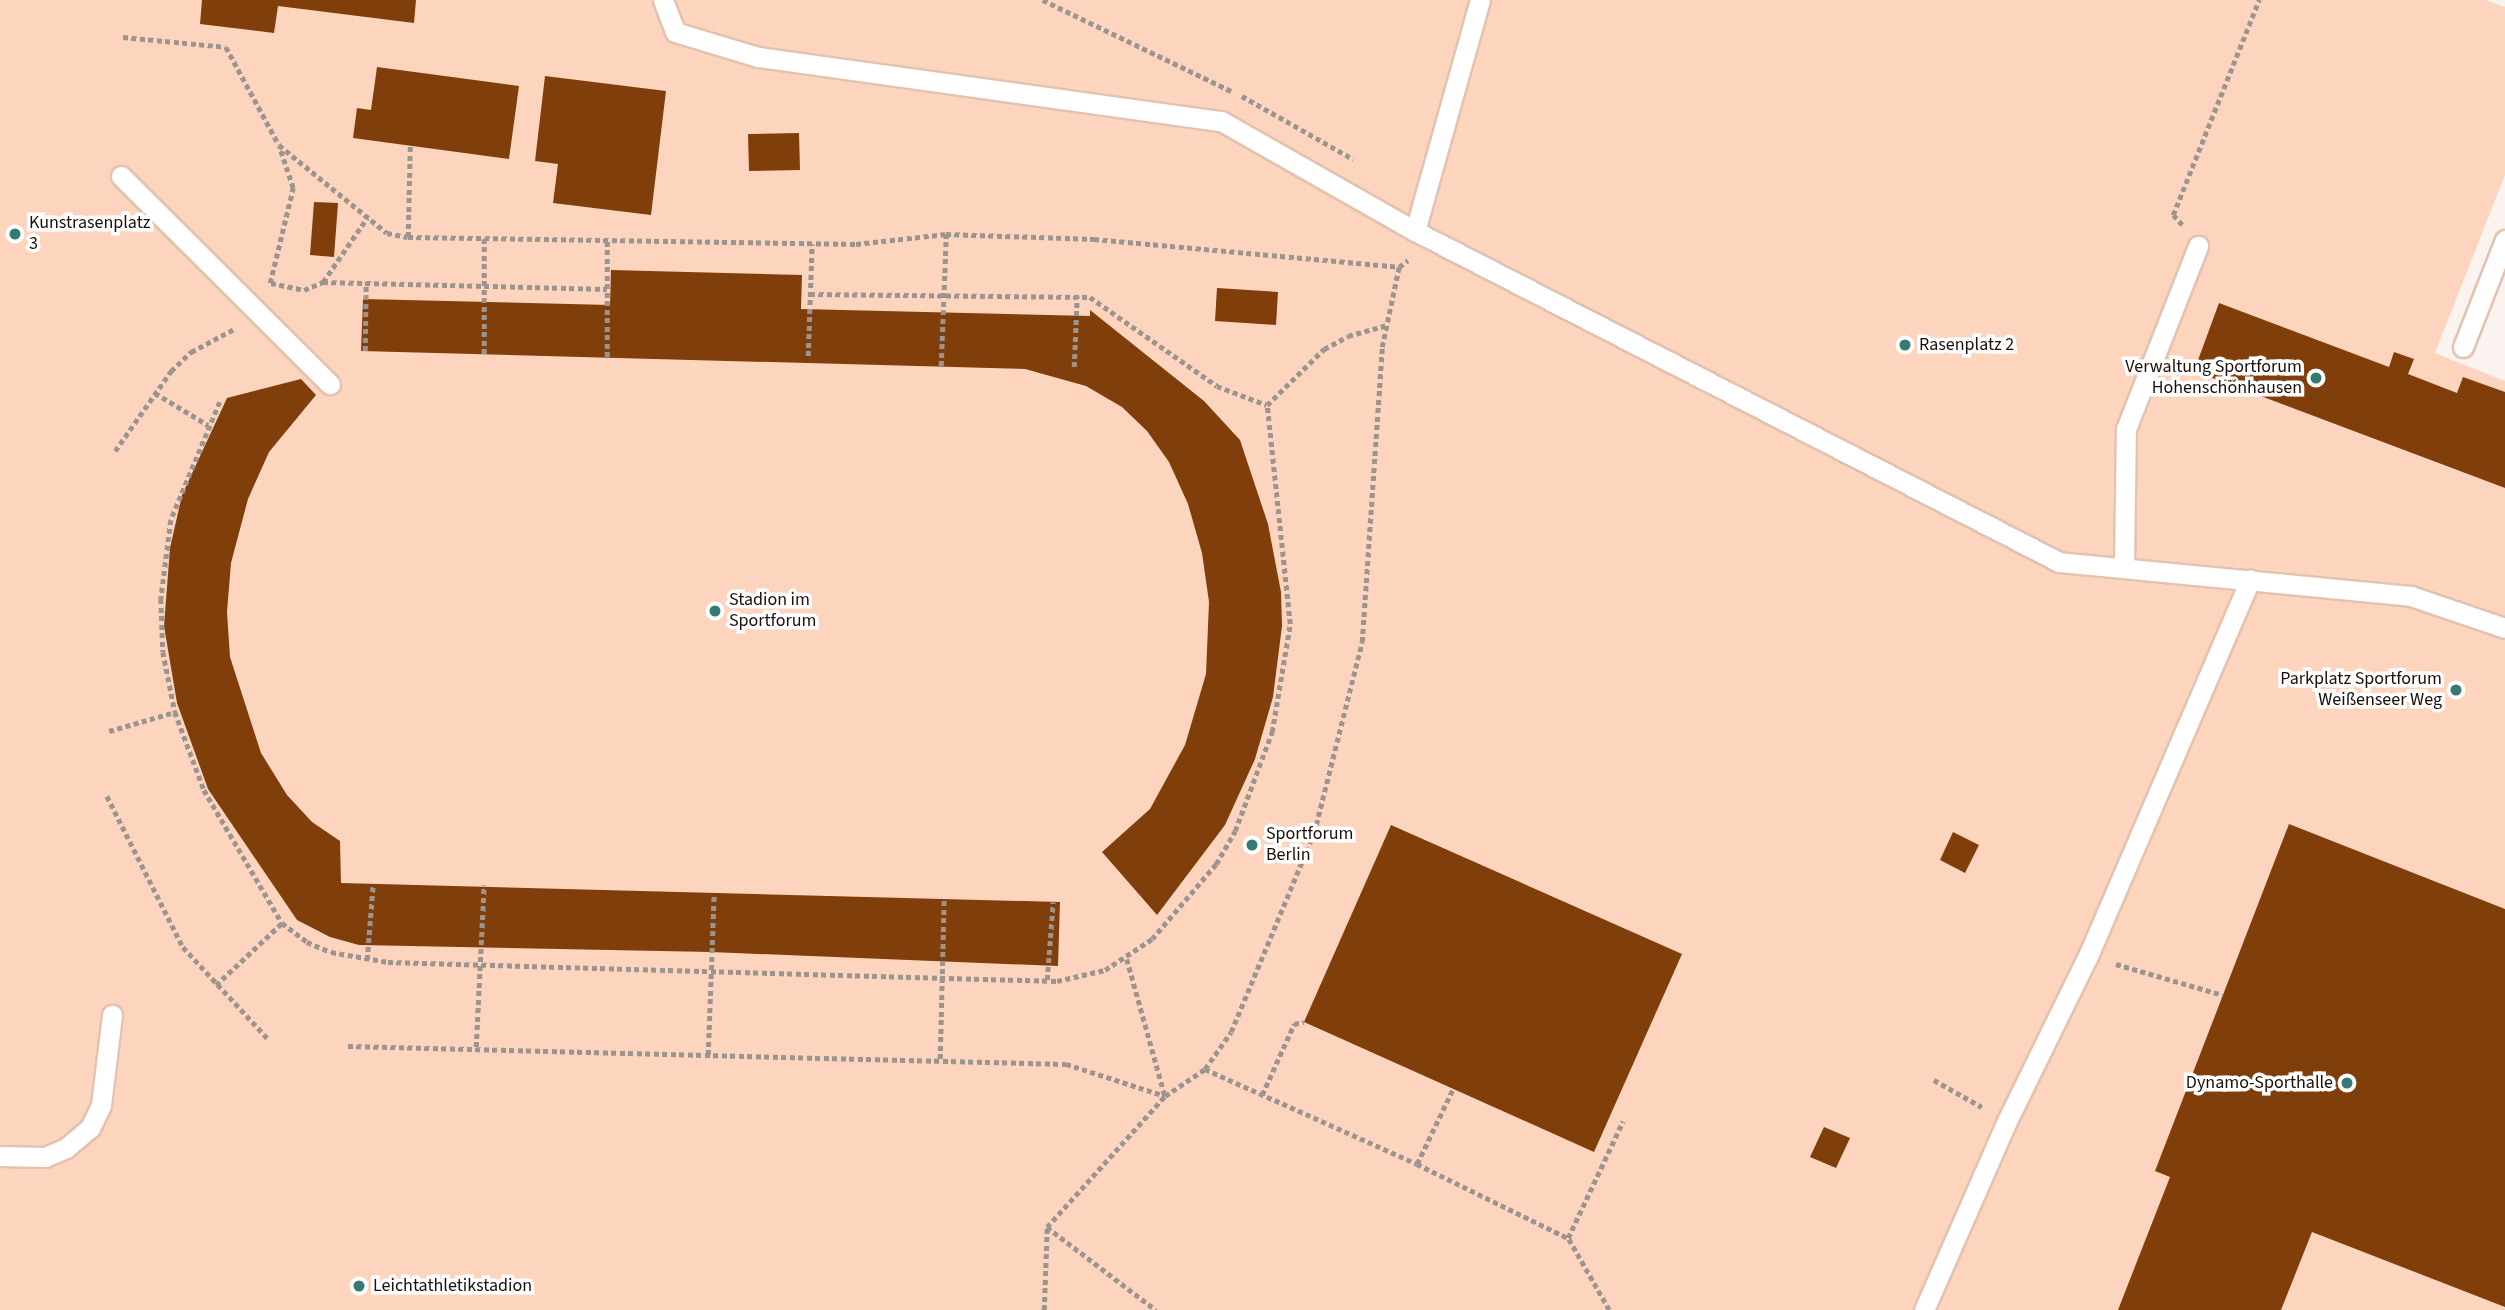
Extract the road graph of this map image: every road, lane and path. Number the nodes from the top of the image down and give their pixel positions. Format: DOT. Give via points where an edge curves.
graph roads {
  1 [pos="663,0"];
  2 [pos="1480,0"];
  3 [pos="2259,0"];
  4 [pos="123,37"];
  5 [pos="279,145"];
  6 [pos="410,146"];
  7 [pos="121,176"];
  8 [pos="367,218"];
  9 [pos="1415,231"];
  10 [pos="946,234"];
  11 [pos="408,237"];
  12 [pos="484,239"];
  13 [pos="2505,240"];
  14 [pos="607,241"];
  15 [pos="812,244"];
  16 [pos="2199,246"];
  17 [pos="1399,267"];
  18 [pos="215,270"];
  19 [pos="323,282"];
  20 [pos="366,282"];
  21 [pos="270,283"];
  22 [pos="484,285"];
  23 [pos="607,289"];
  24 [pos="810,294"];
  25 [pos="944,295"];
  26 [pos="1077,296"];
  27 [pos="262,316"];
  28 [pos="1387,325"];
  29 [pos="2463,347"];
  30 [pos="365,351"];
  31 [pos="484,354"];
  32 [pos="808,356"];
  33 [pos="607,357"];
  34 [pos="941,366"];
  35 [pos="1074,367"];
  36 [pos="330,384"];
  37 [pos="155,393"];
  38 [pos="220,402"];
  39 [pos="1267,405"];
  40 [pos="208,425"];
  41 [pos="115,451"];
  42 [pos="2123,567"];
  43 [pos="2250,579"];
  44 [pos="2505,628"];
  45 [pos="175,712"];
  46 [pos="109,731"];
  47 [pos="107,796"];
  48 [pos="373,884"];
  49 [pos="484,885"];
  50 [pos="714,894"];
  51 [pos="944,898"];
  52 [pos="1052,902"];
  53 [pos="282,923"];
  54 [pos="2088,956"];
  55 [pos="1127,958"];
  56 [pos="367,960"];
  57 [pos="478,965"];
  58 [pos="712,972"];
  59 [pos="941,979"];
  60 [pos="1047,980"];
  61 [pos="216,985"];
  62 [pos="2223,995"];
  63 [pos="112,1015"];
  64 [pos="1304,1022"];
  65 [pos="269,1040"];
  66 [pos="348,1046"];
  67 [pos="476,1047"];
  68 [pos="708,1055"];
  69 [pos="940,1059"];
  70 [pos="1205,1069"];
  71 [pos="1934,1080"];
  72 [pos="1453,1089"];
  73 [pos="1262,1095"];
  74 [pos="1165,1096"];
  75 [pos="1623,1121"];
  76 [pos="2007,1121"];
  77 [pos="0,1156"];
  78 [pos="1417,1164"];
  79 [pos="1047,1227"];
  80 [pos="1569,1238"];
  81 [pos="1044,1310"];
  82 [pos="1156,1310"];
  83 [pos="1609,1310"];
  84 [pos="1924,1310"];
  1 -- 9 [label="lane" via="675,32 758,57 1221,121"];
  2 -- 9 [label="lane"];
  3 -- 16 [label="path" via="2174,215"];
  4 -- 5 [label="path" via="226,47"];
  5 -- 8 [label="path"];
  5 -- 21 [label="path" via="293,188"];
  6 -- 11 [label="path"];
  7 -- 18 [label="lane"];
  8 -- 11 [label="path" via="387,233"];
  8 -- 19 [label="path"];
  9 -- 17 [label="path" via="1409,259"];
  9 -- 42 [label="lane" via="2059,562"];
  10 -- 15 [label="path"];
  10 -- 17 [label="path" via="1094,239"];
  10 -- 25 [label="path"];
  11 -- 12 [label="path"];
  12 -- 14 [label="path"];
  12 -- 22 [label="path"];
  13 -- 29 [label="lane"];
  14 -- 15 [label="path"];
  14 -- 23 [label="path"];
  15 -- 24 [label="path"];
  16 -- 42 [label="lane" via="2126,429"];
  17 -- 28 [label="path"];
  18 -- 21 [label="path"];
  18 -- 27 [label="lane"];
  19 -- 20 [label="path"];
  19 -- 21 [label="path" via="304,290"];
  20 -- 22 [label="path"];
  20 -- 30 [label="path"];
  21 -- 27 [label="path"];
  22 -- 23 [label="path"];
  22 -- 31 [label="path"];
  23 -- 33 [label="path"];
  24 -- 25 [label="path"];
  24 -- 32 [label="path"];
  25 -- 26 [label="path"];
  25 -- 34 [label="path"];
  26 -- 35 [label="path"];
  26 -- 39 [label="path" via="1100,300 1217,386"];
  27 -- 36 [label="lane"];
  27 -- 37 [label="path" via="191,352"];
  28 -- 39 [label="path" via="1348,335 1324,349"];
  28 -- 70 [label="path" via="1370,491 1362,642 1314,833 1231,1032"];
  37 -- 40 [label="path"];
  37 -- 41 [label="path"];
  38 -- 40 [label="path"];
  39 -- 55 [label="path" via="1290,624 1272,732 1251,797 1216,864 1152,939"];
  40 -- 45 [label="path" via="179,494 166,548 163,652"];
  42 -- 43 [label="lane"];
  43 -- 44 [label="lane" via="2411,596"];
  43 -- 54 [label="lane"];
  45 -- 46 [label="path"];
  45 -- 53 [label="path" via="204,790"];
  47 -- 61 [label="path" via="183,947"];
  48 -- 56 [label="path"];
  49 -- 57 [label="path"];
  50 -- 58 [label="path"];
  51 -- 59 [label="path"];
  52 -- 60 [label="path"];
  53 -- 56 [label="path" via="307,942"];
  53 -- 61 [label="path"];
  54 -- 62 [label="path"];
  54 -- 76 [label="lane"];
  55 -- 60 [label="path" via="1085,978"];
  55 -- 74 [label="path"];
  56 -- 57 [label="path"];
  57 -- 58 [label="path"];
  57 -- 67 [label="path"];
  58 -- 59 [label="path"];
  58 -- 68 [label="path"];
  59 -- 60 [label="path"];
  59 -- 69 [label="path"];
  61 -- 65 [label="path"];
  63 -- 77 [label="lane" via="101,1105 90,1128 66,1148 45,1157"];
  64 -- 73 [label="path" via="1294,1024"];
  66 -- 67 [label="path"];
  67 -- 68 [label="path"];
  68 -- 69 [label="path"];
  69 -- 74 [label="path" via="1066,1064"];
  70 -- 73 [label="path"];
  70 -- 74 [label="path"];
  71 -- 76 [label="path"];
  72 -- 78 [label="path"];
  73 -- 78 [label="path"];
  74 -- 79 [label="path"];
  75 -- 80 [label="path"];
  76 -- 84 [label="lane"];
  78 -- 80 [label="path"];
  79 -- 81 [label="path"];
  79 -- 82 [label="path"];
  80 -- 83 [label="path"];
}
